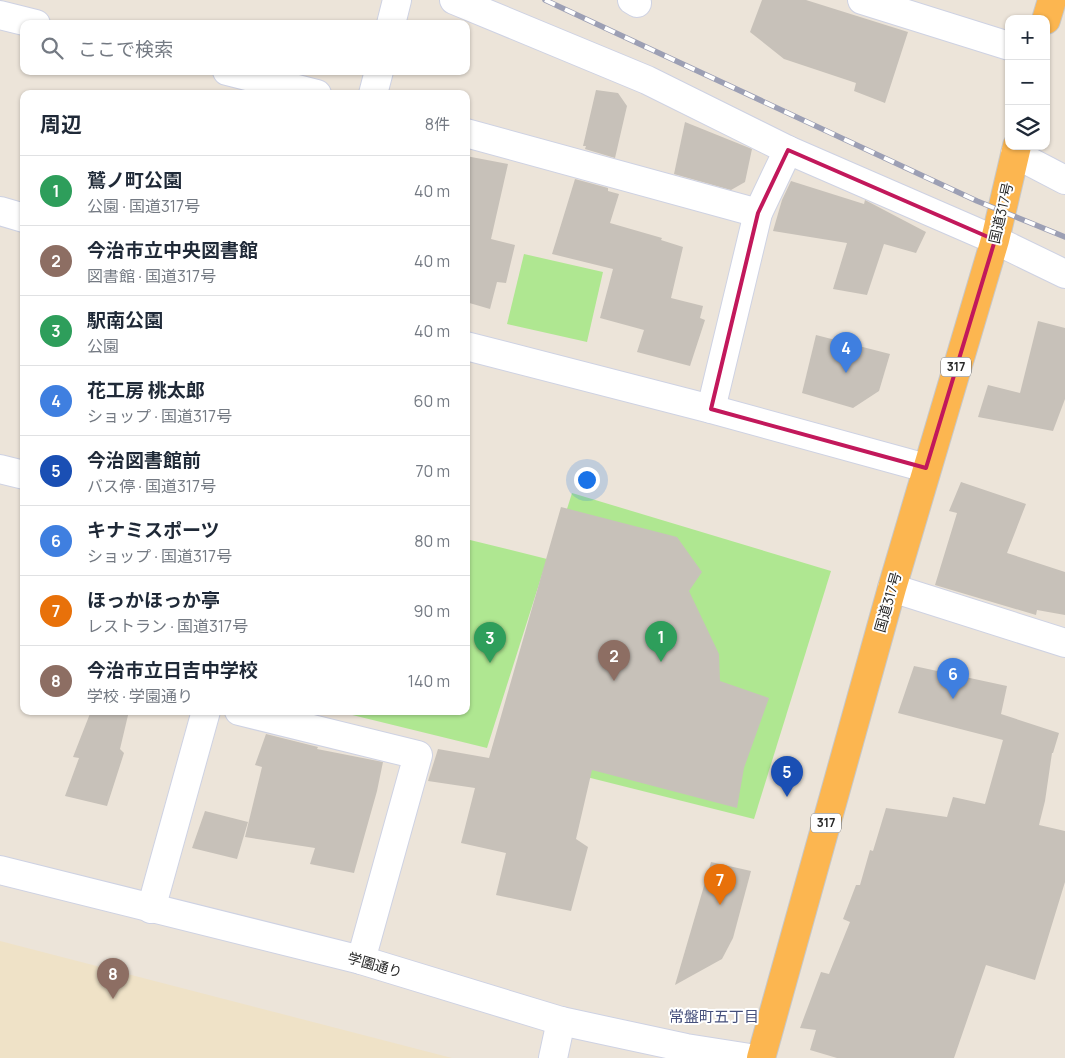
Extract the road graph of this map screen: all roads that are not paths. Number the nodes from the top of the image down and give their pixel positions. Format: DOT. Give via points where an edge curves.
graph roads {
  1 [pos="397,0"];
  2 [pos="454,0"];
  3 [pos="862,0"];
  4 [pos="1052,0"];
  5 [pos="0,15"];
  6 [pos="1048,15"];
  7 [pos="20,20"];
  8 [pos="392,20"];
  9 [pos="1005,45"];
  10 [pos="243,75"];
  11 [pos="378,75"];
  12 [pos="301,90"];
  13 [pos="374,90"];
  14 [pos="470,134"];
  15 [pos="788,150"];
  16 [pos="1016,150"];
  17 [pos="1065,180"];
  18 [pos="0,211"];
  19 [pos="758,213"];
  20 [pos="20,217"];
  21 [pos="995,240"];
  22 [pos="1065,274"];
  23 [pos="470,347"];
  24 [pos="711,409"];
  25 [pos="926,468"];
  26 [pos="0,469"];
  27 [pos="20,474"];
  28 [pos="892,588"];
  29 [pos="1065,644"];
  30 [pos="205,715"];
  31 [pos="255,715"];
  32 [pos="0,870"];
  33 [pos="151,909"];
  34 [pos="361,960"];
  35 [pos="561,1021"];
  36 [pos="553,1058"];
  37 [pos="750,1058"];
  38 [pos="761,1058"];
  1 -- 8 [label="street"];
  2 -- 15 [label="street" via="647,80"];
  3 -- 9 [label="street"];
  4 -- 6 [label="highway"];
  5 -- 7 [label="street"];
  10 -- 12 [label="street"];
  11 -- 13 [label="street"];
  14 -- 19 [label="street"];
  15 -- 19 [label="street"];
  15 -- 21 [label="street"];
  16 -- 17 [label="street"];
  16 -- 21 [label="highway, 国道317号 / 317"];
  18 -- 20 [label="street"];
  19 -- 24 [label="street"];
  21 -- 22 [label="street"];
  21 -- 25 [label="highway, 国道317号 / 317"];
  23 -- 24 [label="street"];
  24 -- 25 [label="street"];
  25 -- 28 [label="highway, 国道317号 / 317"];
  26 -- 27 [label="street"];
  28 -- 29 [label="street"];
  28 -- 38 [label="highway, 国道317号 / 317"];
  30 -- 33 [label="street"];
  31 -- 34 [label="street" via="418,755"];
  32 -- 33 [label="street, 学園通り"];
  33 -- 34 [label="street, 学園通り"];
  34 -- 35 [label="street, 学園通り"];
  35 -- 36 [label="street"];
  35 -- 37 [label="street, 学園通り"];
}
